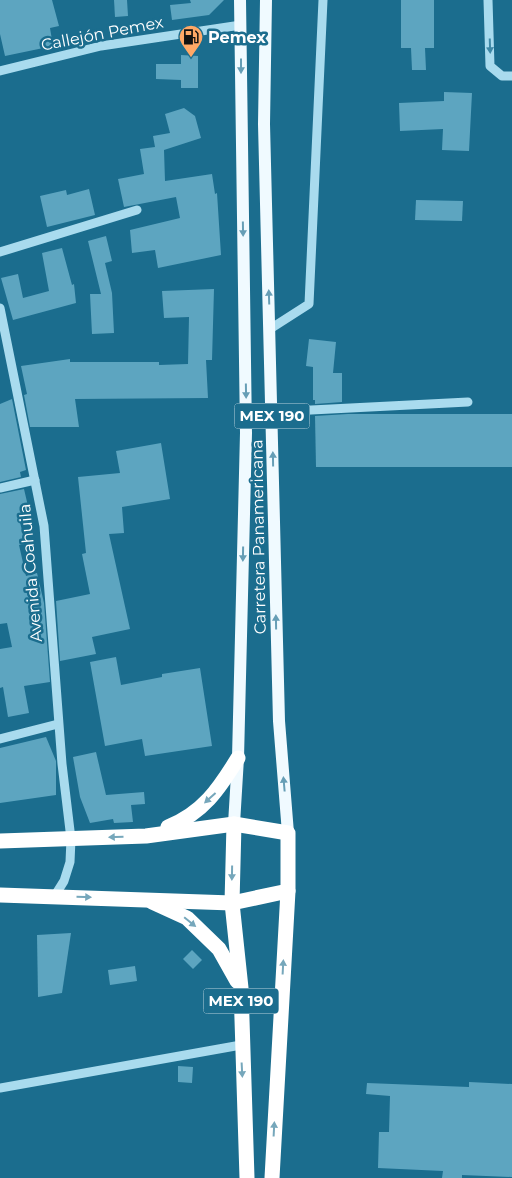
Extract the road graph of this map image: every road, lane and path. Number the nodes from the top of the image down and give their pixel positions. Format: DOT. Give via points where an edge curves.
graph roads {
  1 [pos="240,0"];
  2 [pos="266,0"];
  3 [pos="323,0"];
  4 [pos="488,0"];
  5 [pos="241,25"];
  6 [pos="0,71"];
  7 [pos="512,76"];
  8 [pos="136,210"];
  9 [pos="0,252"];
  10 [pos="0,308"];
  11 [pos="270,329"];
  12 [pos="468,402"];
  13 [pos="272,412"];
  14 [pos="35,480"];
  15 [pos="0,488"];
  16 [pos="58,724"];
  17 [pos="0,739"];
  18 [pos="238,758"];
  19 [pos="234,824"];
  20 [pos="288,833"];
  21 [pos="146,836"];
  22 [pos="71,839"];
  23 [pos="0,841"];
  24 [pos="288,891"];
  25 [pos="0,895"];
  26 [pos="54,896"];
  27 [pos="147,899"];
  28 [pos="232,903"];
  29 [pos="241,988"];
  30 [pos="241,1045"];
  31 [pos="0,1088"];
  32 [pos="247,1178"];
  33 [pos="272,1178"];
  1 -- 5 [label="main road, Carretera Panamericana / MEX 190"];
  11 -- 2 [label="main road, Carretera Panamericana / MEX 190, one-way" via="264,124"];
  3 -- 11 [label="street" via="308,304"];
  4 -- 7 [label="street, one-way" via="490,66 502,76"];
  5 -- 6 [label="street, Callejón Pemex" via="101,46"];
  5 -- 18 [label="main road, Carretera Panamericana / MEX 190, one-way" via="246,433"];
  8 -- 9 [label="street"];
  10 -- 14 [label="street, Avenida Coahuila"];
  11 -- 13 [label="main road, Carretera Panamericana / MEX 190"];
  12 -- 13 [label="street"];
  20 -- 13 [label="main road, Carretera Panamericana / MEX 190, one-way" via="279,721"];
  14 -- 15 [label="street"];
  14 -- 16 [label="street, Avenida Coahuila" via="44,526"];
  16 -- 17 [label="street"];
  16 -- 22 [label="street, Avenida Coahuila"];
  18 -- 19 [label="main road, Carretera Panamericana / MEX 190"];
  18 -- 21 [label="highway, one-way" via="216,794 185,820"];
  19 -- 20 [label="highway"];
  19 -- 21 [label="highway"];
  19 -- 28 [label="highway, MEX 190, one-way"];
  20 -- 24 [label="highway, MEX 190"];
  21 -- 22 [label="highway, one-way"];
  22 -- 23 [label="highway"];
  22 -- 26 [label="street, Avenida Coahuila" via="70,862 64,881"];
  24 -- 28 [label="highway"];
  33 -- 24 [label="highway, MEX 190, one-way"];
  25 -- 26 [label="highway"];
  26 -- 27 [label="highway, one-way"];
  27 -- 28 [label="highway"];
  27 -- 29 [label="highway, one-way" via="187,918 219,949"];
  28 -- 29 [label="highway, MEX 190"];
  29 -- 30 [label="highway, MEX 190"];
  30 -- 31 [label="street"];
  30 -- 32 [label="highway, MEX 190, one-way"];
}
